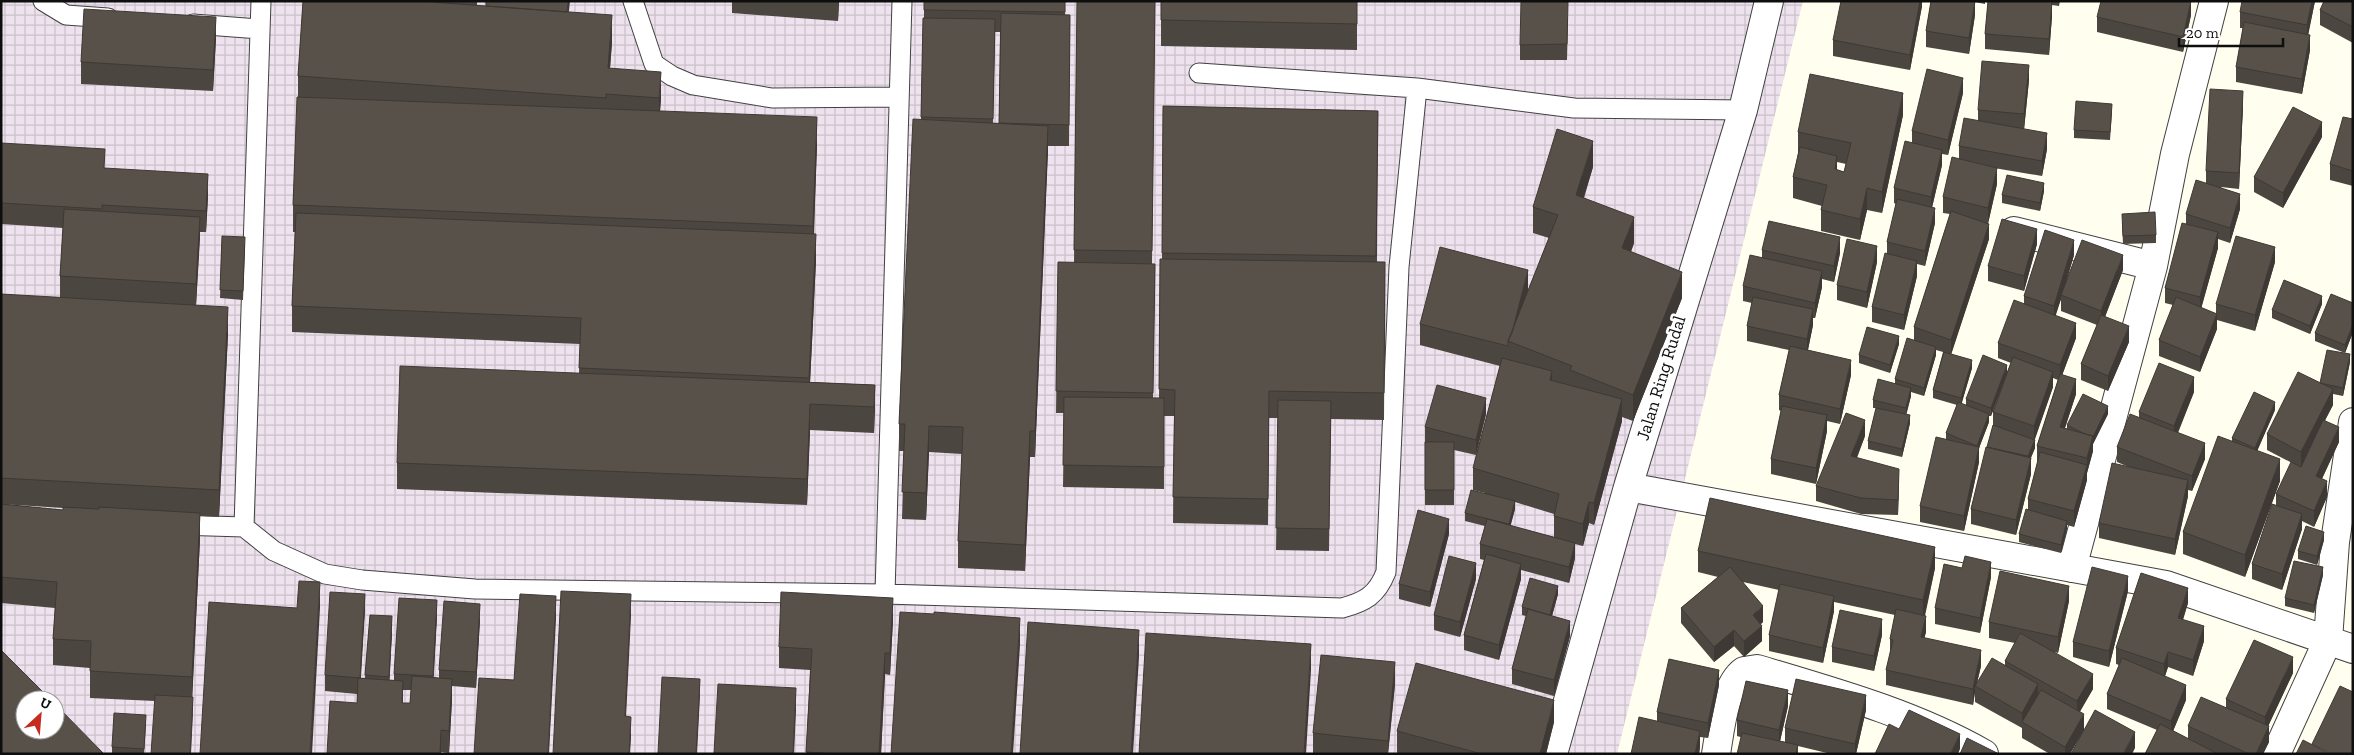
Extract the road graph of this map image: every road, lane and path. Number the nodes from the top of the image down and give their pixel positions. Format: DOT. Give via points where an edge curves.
graph roads {
  1 [pos="43,1"];
  2 [pos="261,1"];
  3 [pos="633,1"];
  4 [pos="902,1"];
  5 [pos="1769,1"];
  6 [pos="2214,1"];
  7 [pos="124,20"];
  8 [pos="173,23"];
  9 [pos="260,29"];
  10 [pos="1200,73"];
  11 [pos="1417,88"];
  12 [pos="898,97"];
  13 [pos="1743,110"];
  14 [pos="2014,231"];
  15 [pos="2153,266"];
  16 [pos="2353,422"];
  17 [pos="1628,487"];
  18 [pos="155,524"];
  19 [pos="244,527"];
  20 [pos="2072,568"];
  21 [pos="885,594"];
  22 [pos="2328,640"];
  23 [pos="2353,649"];
  24 [pos="1553,754"];
  25 [pos="1716,754"];
  26 [pos="1984,754"];
  27 [pos="2276,754"];
  1 -- 7 [label="lane" via="66,15"];
  2 -- 9 [label="lane"];
  3 -- 12 [label="lane" via="654,64 693,85 772,98"];
  4 -- 12 [label="lane"];
  5 -- 13 [label="street, Jalan Ring Rudal"];
  6 -- 15 [label="street" via="2175,154"];
  8 -- 9 [label="lane"];
  9 -- 19 [label="lane"];
  10 -- 11 [label="lane"];
  11 -- 13 [label="lane" via="1574,108"];
  11 -- 21 [label="lane" via="1399,267 1386,572 1371,597 1342,608"];
  12 -- 21 [label="lane"];
  13 -- 17 [label="street, Jalan Ring Rudal"];
  14 -- 15 [label="street"];
  15 -- 20 [label="street"];
  16 -- 22 [label="street" via="2335,542"];
  17 -- 20 [label="street"];
  17 -- 24 [label="street, Jalan Ring Rudal"];
  18 -- 19 [label="lane"];
  19 -- 21 [label="lane" via="274,550 300,564 325,574 362,580 475,589"];
  20 -- 22 [label="street" via="2166,585"];
  22 -- 23 [label="street"];
  22 -- 27 [label="street"];
  25 -- 26 [label="street" via="1733,682 1744,671 1756,669 1857,698 1959,739"];
}
